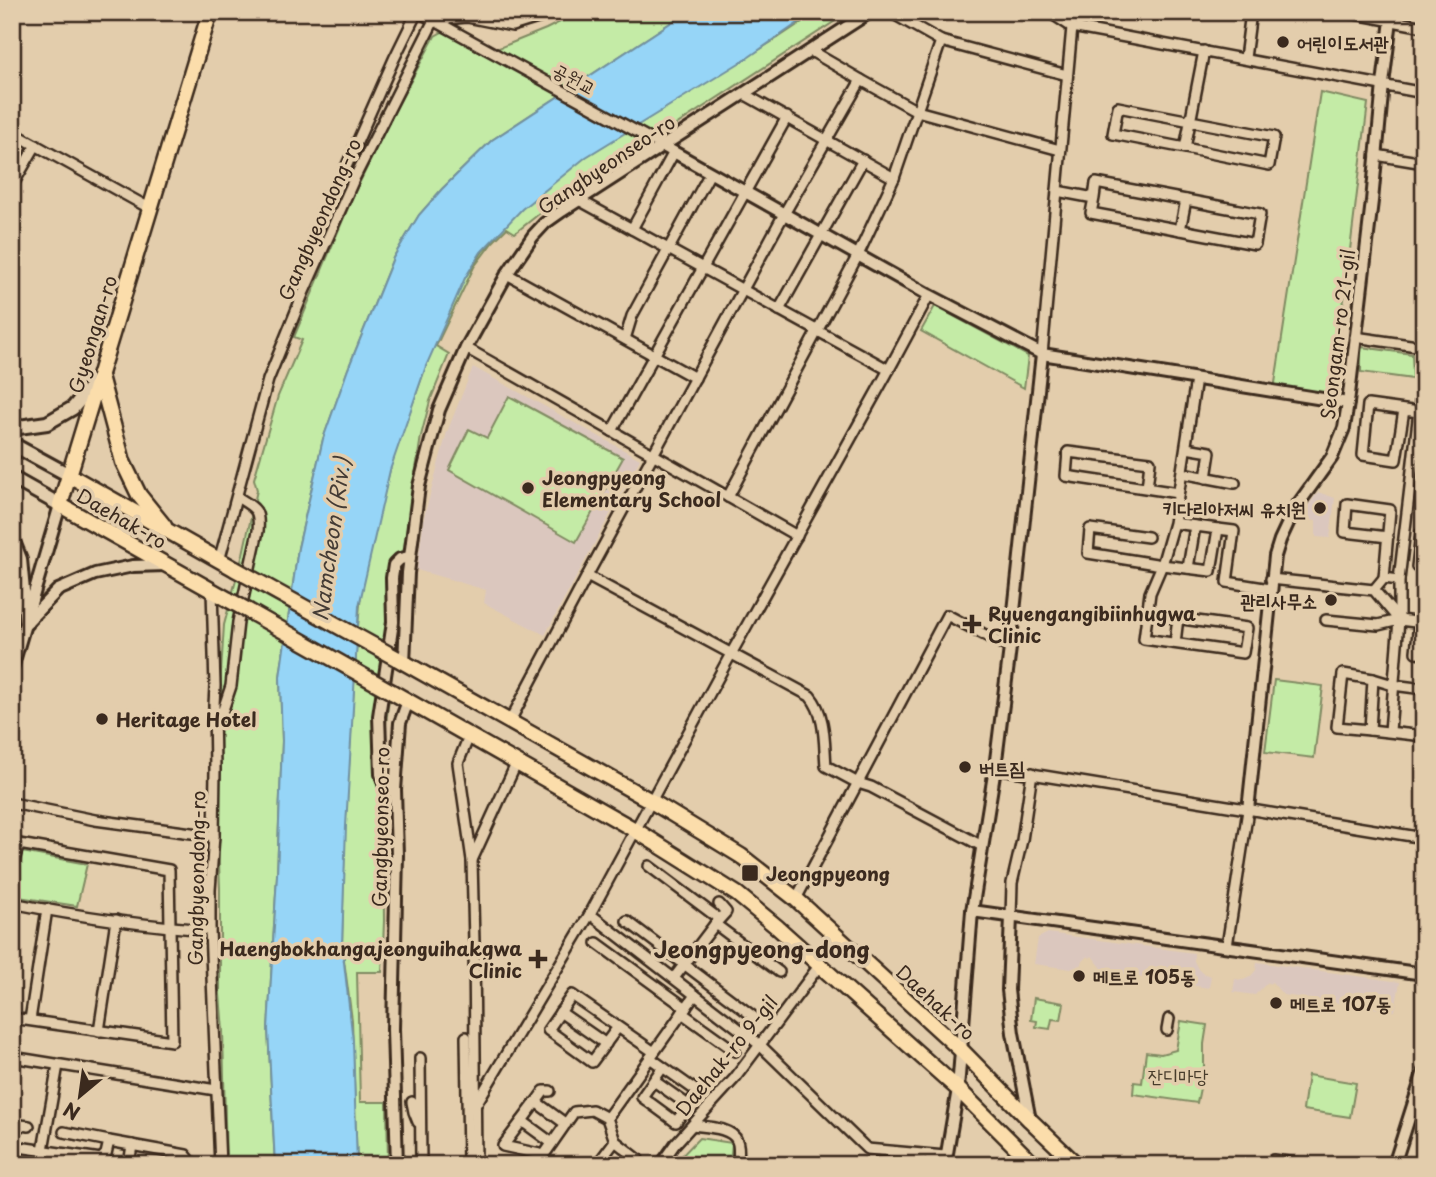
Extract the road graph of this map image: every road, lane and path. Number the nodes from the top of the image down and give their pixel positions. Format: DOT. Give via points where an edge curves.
graph roads {
  1 [pos="210,12"];
  2 [pos="418,12"];
  3 [pos="557,12"];
  4 [pos="870,12"];
  5 [pos="890,12"];
  6 [pos="1049,12"];
  7 [pos="1251,12"];
  8 [pos="1346,12"];
  9 [pos="468,15"];
  10 [pos="1392,17"];
  11 [pos="434,20"];
  12 [pos="1072,27"];
  13 [pos="1424,27"];
  14 [pos="941,41"];
  15 [pos="811,51"];
  16 [pos="1204,51"];
  17 [pos="1245,58"];
  18 [pos="1067,75"];
  19 [pos="861,80"];
  20 [pos="1383,85"];
  21 [pos="744,93"];
  22 [pos="1424,93"];
  23 [pos="917,111"];
  24 [pos="786,117"];
  25 [pos="1190,121"];
  26 [pos="12,132"];
  27 [pos="827,140"];
  28 [pos="36,145"];
  29 [pos="1185,148"];
  30 [pos="668,149"];
  31 [pos="1060,150"];
  32 [pos="1376,155"];
  33 [pos="863,160"];
  34 [pos="1424,163"];
  35 [pos="710,173"];
  36 [pos="894,178"];
  37 [pos="12,186"];
  38 [pos="1057,191"];
  39 [pos="745,192"];
  40 [pos="1094,198"];
  41 [pos="579,200"];
  42 [pos="1186,200"];
  43 [pos="150,209"];
  44 [pos="784,214"];
  45 [pos="632,229"];
  46 [pos="1180,230"];
  47 [pos="821,235"];
  48 [pos="668,249"];
  49 [pos="858,255"];
  50 [pos="317,262"];
  51 [pos="703,268"];
  52 [pos="507,274"];
  53 [pos="743,290"];
  54 [pos="929,295"];
  55 [pos="779,310"];
  56 [pos="817,331"];
  57 [pos="1355,337"];
  58 [pos="625,339"];
  59 [pos="1424,347"];
  60 [pos="466,348"];
  61 [pos="1042,354"];
  62 [pos="654,355"];
  63 [pos="1424,369"];
  64 [pos="889,370"];
  65 [pos="100,376"];
  66 [pos="695,377"];
  67 [pos="1196,379"];
  68 [pos="1348,403"];
  69 [pos="1404,410"];
  70 [pos="1419,412"];
  71 [pos="12,428"];
  72 [pos="1420,428"];
  73 [pos="612,431"];
  74 [pos="12,444"];
  75 [pos="1185,448"];
  76 [pos="654,455"];
  77 [pos="1182,473"];
  78 [pos="69,475"];
  79 [pos="12,478"];
  80 [pos="1206,478"];
  81 [pos="1235,483"];
  82 [pos="1147,488"];
  83 [pos="1178,493"];
  84 [pos="237,497"];
  85 [pos="728,497"];
  86 [pos="60,505"];
  87 [pos="1174,523"];
  88 [pos="1195,526"];
  89 [pos="1218,529"];
  90 [pos="169,532"];
  91 [pos="1405,532"];
  92 [pos="1422,533"];
  93 [pos="797,536"];
  94 [pos="1148,537"];
  95 [pos="1388,537"];
  96 [pos="12,539"];
  97 [pos="410,557"];
  98 [pos="219,561"];
  99 [pos="166,565"];
  100 [pos="1162,565"];
  101 [pos="1188,568"];
  102 [pos="1424,568"];
  103 [pos="587,576"];
  104 [pos="1384,578"];
  105 [pos="1399,580"];
  106 [pos="1271,584"];
  107 [pos="1374,590"];
  108 [pos="212,591"];
  109 [pos="1147,614"];
  110 [pos="1178,618"];
  111 [pos="1326,620"];
  112 [pos="1399,620"];
  113 [pos="26,623"];
  114 [pos="1421,623"];
  115 [pos="1175,643"];
  116 [pos="1010,648"];
  117 [pos="732,654"];
  118 [pos="1424,654"];
  119 [pos="400,661"];
  120 [pos="12,668"];
  121 [pos="1373,679"];
  122 [pos="1394,685"];
  123 [pos="1424,689"];
  124 [pos="408,701"];
  125 [pos="510,721"];
  126 [pos="1424,722"];
  127 [pos="214,724"];
  128 [pos="1370,730"];
  129 [pos="1390,731"];
  130 [pos="469,736"];
  131 [pos="1423,736"];
  132 [pos="517,762"];
  133 [pos="995,768"];
  134 [pos="1032,773"];
  135 [pos="858,783"];
  136 [pos="395,790"];
  137 [pos="652,801"];
  138 [pos="12,803"];
  139 [pos="1248,810"];
  140 [pos="635,830"];
  141 [pos="214,836"];
  142 [pos="1424,838"];
  143 [pos="982,846"];
  144 [pos="472,860"];
  145 [pos="649,866"];
  146 [pos="12,867"];
  147 [pos="796,899"];
  148 [pos="12,903"];
  149 [pos="719,904"];
  150 [pos="47,909"];
  151 [pos="972,911"];
  152 [pos="590,914"];
  153 [pos="1011,917"];
  154 [pos="116,920"];
  155 [pos="627,921"];
  156 [pos="715,923"];
  157 [pos="170,928"];
  158 [pos="210,930"];
  159 [pos="597,943"];
  160 [pos="1227,946"];
  161 [pos="684,964"];
  162 [pos="819,966"];
  163 [pos="779,972"];
  164 [pos="1424,974"];
  165 [pos="674,978"];
  166 [pos="695,995"];
  167 [pos="684,1010"];
  168 [pos="560,1012"];
  169 [pos="12,1017"];
  170 [pos="754,1017"];
  171 [pos="1169,1019"];
  172 [pos="30,1020"];
  173 [pos="618,1027"];
  174 [pos="1167,1030"];
  175 [pos="99,1031"];
  176 [pos="466,1037"];
  177 [pos="606,1044"];
  178 [pos="760,1045"];
  179 [pos="735,1051"];
  180 [pos="961,1051"];
  181 [pos="652,1055"];
  182 [pos="12,1057"];
  183 [pos="420,1058"];
  184 [pos="58,1065"];
  185 [pos="663,1067"];
  186 [pos="1424,1071"];
  187 [pos="635,1079"];
  188 [pos="651,1085"];
  189 [pos="958,1089"];
  190 [pos="216,1090"];
  191 [pos="550,1091"];
  192 [pos="412,1102"];
  193 [pos="473,1102"];
  194 [pos="536,1102"];
  195 [pos="688,1105"];
  196 [pos="607,1118"];
  197 [pos="1030,1120"];
  198 [pos="522,1121"];
  199 [pos="12,1124"];
  200 [pos="566,1125"];
  201 [pos="693,1125"];
  202 [pos="29,1126"];
  203 [pos="420,1126"];
  204 [pos="64,1132"];
  205 [pos="615,1140"];
  206 [pos="109,1141"];
  207 [pos="552,1143"];
  208 [pos="132,1145"];
  209 [pos="12,1146"];
  210 [pos="43,1150"];
  211 [pos="174,1153"];
  212 [pos="1273,1160"];
  213 [pos="945,1161"];
  214 [pos="104,1162"];
  215 [pos="601,1163"];
  216 [pos="472,1164"];
  217 [pos="129,1165"];
  218 [pos="172,1165"];
  219 [pos="194,1165"];
  220 [pos="220,1165"];
  221 [pos="397,1165"];
  222 [pos="421,1165"];
  223 [pos="634,1165"];
  224 [pos="660,1165"];
  225 [pos="738,1165"];
  226 [pos="1034,1165"];
  227 [pos="1077,1165"];
  228 [pos="1308,1165"];
  229 [pos="1394,1165"];
  1 -- 43 [label="main road, Gyeongan-ro"];
  2 -- 11 [label="street, 공원교"];
  2 -- 50 [label="street" via="320,228 315,242"];
  3 -- 9 [label="street" via="512,26"];
  4 -- 15 [label="street, Gangbyeonseo-ro"];
  5 -- 14 [label="street"];
  6 -- 12 [label="street"];
  7 -- 17 [label="street"];
  8 -- 10 [label="street"];
  9 -- 11 [label="street"];
  10 -- 13 [label="street"];
  10 -- 20 [label="street, Seongam-ro 21-gil"];
  11 -- 30 [label="street, 공원교"];
  11 -- 50 [label="street, Gangbyeondong-ro"];
  12 -- 16 [label="street"];
  12 -- 18 [label="street"];
  14 -- 18 [label="street"];
  14 -- 23 [label="street"];
  15 -- 19 [label="street"];
  15 -- 21 [label="street, Gangbyeonseo-ro"];
  16 -- 17 [label="street"];
  16 -- 25 [label="street"];
  17 -- 20 [label="street"];
  18 -- 31 [label="street"];
  19 -- 23 [label="street"];
  19 -- 27 [label="street"];
  20 -- 22 [label="street"];
  20 -- 32 [label="street, Seongam-ro 21-gil"];
  21 -- 24 [label="street"];
  21 -- 30 [label="street, Gangbyeonseo-ro"];
  23 -- 31 [label="street"];
  23 -- 36 [label="street"];
  24 -- 27 [label="street"];
  24 -- 39 [label="street"];
  25 -- 29 [label="street"];
  25 -- 29 [label="street" via="1118,107 1113,134"];
  25 -- 29 [label="street" via="1274,137 1269,164"];
  26 -- 28 [label="street"];
  27 -- 33 [label="street"];
  27 -- 44 [label="street"];
  28 -- 37 [label="street"];
  28 -- 43 [label="street"];
  30 -- 35 [label="street"];
  30 -- 41 [label="street, Gangbyeonseo-ro"];
  30 -- 45 [label="street"];
  31 -- 38 [label="street"];
  32 -- 34 [label="street"];
  32 -- 57 [label="street, Seongam-ro 21-gil"];
  33 -- 36 [label="street"];
  33 -- 47 [label="street"];
  35 -- 39 [label="street"];
  35 -- 48 [label="street"];
  36 -- 49 [label="street"];
  38 -- 40 [label="street"];
  38 -- 61 [label="street"];
  39 -- 44 [label="street"];
  39 -- 51 [label="street"];
  40 -- 42 [label="street" via="1096,183"];
  40 -- 46 [label="street" via="1091,213"];
  41 -- 45 [label="street"];
  41 -- 52 [label="street, Gangbyeonseo-ro" via="545,223"];
  42 -- 46 [label="street"];
  42 -- 46 [label="street" via="1260,214 1255,244"];
  43 -- 65 [label="main road, Gyeongan-ro"];
  44 -- 47 [label="street"];
  44 -- 53 [label="street"];
  45 -- 48 [label="street"];
  47 -- 49 [label="street"];
  47 -- 55 [label="street"];
  48 -- 51 [label="street"];
  48 -- 58 [label="street" via="632,316"];
  49 -- 54 [label="street"];
  49 -- 56 [label="street"];
  50 -- 84 [label="street, Gangbyeondong-ro" via="268,380"];
  51 -- 53 [label="street"];
  51 -- 62 [label="street"];
  52 -- 58 [label="street"];
  52 -- 60 [label="street, Gangbyeonseo-ro"];
  53 -- 55 [label="street"];
  53 -- 66 [label="street"];
  54 -- 61 [label="street"];
  54 -- 64 [label="street"];
  55 -- 56 [label="street"];
  56 -- 64 [label="street"];
  56 -- 85 [label="street"];
  57 -- 59 [label="street"];
  57 -- 68 [label="street, Seongam-ro 21-gil"];
  58 -- 62 [label="street"];
  60 -- 73 [label="street"];
  60 -- 97 [label="street, Gangbyeonseo-ro" via="439,410 419,486"];
  61 -- 67 [label="street"];
  61 -- 116 [label="street"];
  62 -- 66 [label="street"];
  62 -- 73 [label="street"];
  63 -- 70 [label="street"];
  64 -- 93 [label="street"];
  65 -- 71 [label="main road" via="73,408 47,423"];
  65 -- 78 [label="main road, Gyeongan-ro"];
  65 -- 90 [label="main road" via="123,462 139,495"];
  66 -- 76 [label="street"];
  67 -- 68 [label="street"];
  67 -- 75 [label="street"];
  68 -- 106 [label="street, Seongam-ro 21-gil" via="1332,457 1301,499 1280,540"];
  69 -- 69 [label="street" via="1368,405 1363,456 1396,460"];
  69 -- 70 [label="street"];
  70 -- 72 [label="street"];
  72 -- 91 [label="street"];
  73 -- 76 [label="street"];
  74 -- 78 [label="main road"];
  75 -- 77 [label="street"];
  75 -- 80 [label="street" via="1210,452"];
  76 -- 85 [label="street"];
  76 -- 103 [label="street"];
  77 -- 80 [label="street"];
  77 -- 83 [label="street"];
  78 -- 86 [label="main road, Gyeongan-ro"];
  78 -- 90 [label="main road, Daehak-ro"];
  79 -- 86 [label="main road, Daehak-ro"];
  80 -- 81 [label="street"];
  82 -- 82 [label="street" via="1066,476 1068,452 1150,462"];
  82 -- 83 [label="street"];
  83 -- 87 [label="street"];
  84 -- 98 [label="street, Gangbyeondong-ro"];
  84 -- 127 [label="street" via="256,509 258,531 237,622 231,686"];
  85 -- 93 [label="street"];
  86 -- 99 [label="main road, Daehak-ro"];
  86 -- 113 [label="street, Gyeongan-ro"];
  87 -- 88 [label="street"];
  87 -- 100 [label="street"];
  88 -- 89 [label="street"];
  88 -- 101 [label="street"];
  89 -- 101 [label="street" via="1211,571"];
  89 -- 106 [label="street" via="1234,531 1227,582"];
  90 -- 98 [label="main road, Daehak-ro"];
  91 -- 92 [label="street"];
  91 -- 105 [label="street"];
  92 -- 102 [label="street" via="1417,567"];
  93 -- 117 [label="street"];
  94 -- 100 [label="street" via="1090,529 1088,553"];
  95 -- 95 [label="street" via="1390,510 1347,504 1345,532"];
  95 -- 104 [label="street"];
  96 -- 113 [label="main road" via="20,559"];
  97 -- 119 [label="street, Gangbyeonseo-ro"];
  97 -- 136 [label="street" via="394,565 393,622 379,716 381,774 385,787"];
  98 -- 119 [label="main road, Daehak-ro, bridge"];
  99 -- 108 [label="main road, Daehak-ro"];
  99 -- 113 [label="street" via="95,574 58,590"];
  100 -- 101 [label="street"];
  100 -- 109 [label="street"];
  103 -- 117 [label="street"];
  103 -- 125 [label="street"];
  104 -- 105 [label="street"];
  104 -- 107 [label="street"];
  105 -- 112 [label="street"];
  106 -- 107 [label="street"];
  106 -- 139 [label="street, Seongam-ro 21-gil"];
  107 -- 112 [label="street"];
  108 -- 124 [label="main road, Daehak-ro, bridge"];
  108 -- 127 [label="street, Gangbyeondong-ro"];
  109 -- 110 [label="street"];
  109 -- 115 [label="street" via="1144,639"];
  110 -- 115 [label="street"];
  110 -- 115 [label="street" via="1247,628 1243,653"];
  111 -- 112 [label="street" via="1378,625"];
  112 -- 114 [label="street"];
  112 -- 122 [label="street"];
  113 -- 120 [label="street, Gyeongan-ro"];
  114 -- 118 [label="street" via="1416,652"];
  116 -- 133 [label="street"];
  116 -- 135 [label="street" via="947,615"];
  117 -- 135 [label="street" via="810,696 821,717 826,766"];
  117 -- 137 [label="street"];
  119 -- 125 [label="main road, Daehak-ro"];
  121 -- 122 [label="street"];
  121 -- 128 [label="street"];
  121 -- 128 [label="street" via="1343,674 1337,727"];
  122 -- 123 [label="street"];
  122 -- 129 [label="street"];
  124 -- 130 [label="main road"];
  124 -- 136 [label="street, Gangbyeonseo-ro" via="400,723"];
  125 -- 137 [label="main road, Daehak-ro"];
  126 -- 131 [label="street"];
  127 -- 141 [label="street, Gangbyeondong-ro"];
  128 -- 129 [label="street"];
  129 -- 131 [label="street"];
  130 -- 132 [label="main road"];
  130 -- 144 [label="street" via="458,762"];
  132 -- 140 [label="main road"];
  132 -- 144 [label="street"];
  133 -- 134 [label="street"];
  133 -- 143 [label="street"];
  134 -- 139 [label="street"];
  134 -- 153 [label="street" via="1012,883"];
  135 -- 143 [label="street"];
  135 -- 147 [label="street"];
  136 -- 221 [label="street, Gangbyeonseo-ro"];
  137 -- 140 [label="street"];
  137 -- 147 [label="main road, Daehak-ro" via="741,856"];
  138 -- 141 [label="street"];
  139 -- 142 [label="street"];
  139 -- 160 [label="street"];
  140 -- 152 [label="street"];
  140 -- 162 [label="main road" via="737,894"];
  141 -- 158 [label="street, Gangbyeondong-ro"];
  143 -- 151 [label="street"];
  144 -- 193 [label="street"];
  145 -- 156 [label="street" via="718,918"];
  146 -- 157 [label="street" via="19,844 169,870"];
  147 -- 180 [label="main road, Daehak-ro"];
  148 -- 150 [label="street"];
  149 -- 156 [label="street" via="726,912"];
  150 -- 154 [label="street"];
  150 -- 172 [label="street"];
  151 -- 153 [label="street"];
  151 -- 180 [label="street"];
  152 -- 165 [label="street"];
  152 -- 193 [label="street"];
  153 -- 160 [label="street"];
  153 -- 197 [label="street" via="1008,990"];
  154 -- 157 [label="street"];
  154 -- 175 [label="street"];
  155 -- 161 [label="street"];
  156 -- 161 [label="street"];
  156 -- 163 [label="street"];
  157 -- 158 [label="street"];
  157 -- 175 [label="street" via="172,1041"];
  158 -- 190 [label="street, Gangbyeondong-ro"];
  159 -- 167 [label="street"];
  160 -- 164 [label="street"];
  161 -- 165 [label="street"];
  161 -- 170 [label="street"];
  162 -- 178 [label="street, Daehak-ro 9-gil"];
  162 -- 189 [label="main road"];
  165 -- 166 [label="street"];
  166 -- 167 [label="street"];
  166 -- 178 [label="street"];
  167 -- 179 [label="street"];
  167 -- 181 [label="street"];
  168 -- 173 [label="street" via="572,995"];
  168 -- 177 [label="street"];
  168 -- 177 [label="street" via="548,1030 592,1062"];
  169 -- 172 [label="street"];
  171 -- 174 [label="street"];
  172 -- 175 [label="street"];
  173 -- 177 [label="street"];
  173 -- 181 [label="street"];
  176 -- 193 [label="street"];
  178 -- 201 [label="street, Daehak-ro 9-gil"];
  178 -- 213 [label="street" via="867,1149"];
  180 -- 189 [label="street"];
  180 -- 197 [label="main road, Daehak-ro"];
  181 -- 185 [label="street"];
  181 -- 187 [label="street"];
  182 -- 184 [label="street"];
  183 -- 203 [label="street"];
  184 -- 190 [label="street"];
  184 -- 210 [label="street"];
  185 -- 188 [label="street"];
  185 -- 195 [label="street" via="698,1092"];
  186 -- 229 [label="street"];
  187 -- 188 [label="street"];
  187 -- 196 [label="street"];
  188 -- 195 [label="street"];
  188 -- 195 [label="street" via="642,1097 676,1122"];
  189 -- 213 [label="street"];
  189 -- 226 [label="main road"];
  190 -- 220 [label="street, Gangbyeondong-ro"];
  191 -- 194 [label="street" via="544,1091"];
  192 -- 203 [label="street"];
  193 -- 216 [label="street"];
  194 -- 198 [label="street"];
  194 -- 200 [label="street"];
  196 -- 200 [label="street" via="593,1110 575,1112"];
  196 -- 205 [label="street"];
  197 -- 227 [label="main road, Daehak-ro"];
  198 -- 207 [label="street"];
  198 -- 207 [label="street" via="503,1146 544,1155"];
  199 -- 202 [label="street"];
  200 -- 207 [label="street"];
  201 -- 224 [label="street, Daehak-ro 9-gil"];
  201 -- 225 [label="street" via="733,1135 738,1142"];
  203 -- 222 [label="street"];
  204 -- 206 [label="street"];
  205 -- 215 [label="street"];
  205 -- 223 [label="street" via="638,1159"];
  206 -- 208 [label="street"];
  206 -- 214 [label="street"];
  208 -- 211 [label="street"];
  208 -- 217 [label="street"];
  209 -- 210 [label="street"];
  210 -- 214 [label="street"];
  211 -- 218 [label="street"];
  211 -- 219 [label="street" via="186,1155"];
  212 -- 228 [label="street"];
}
